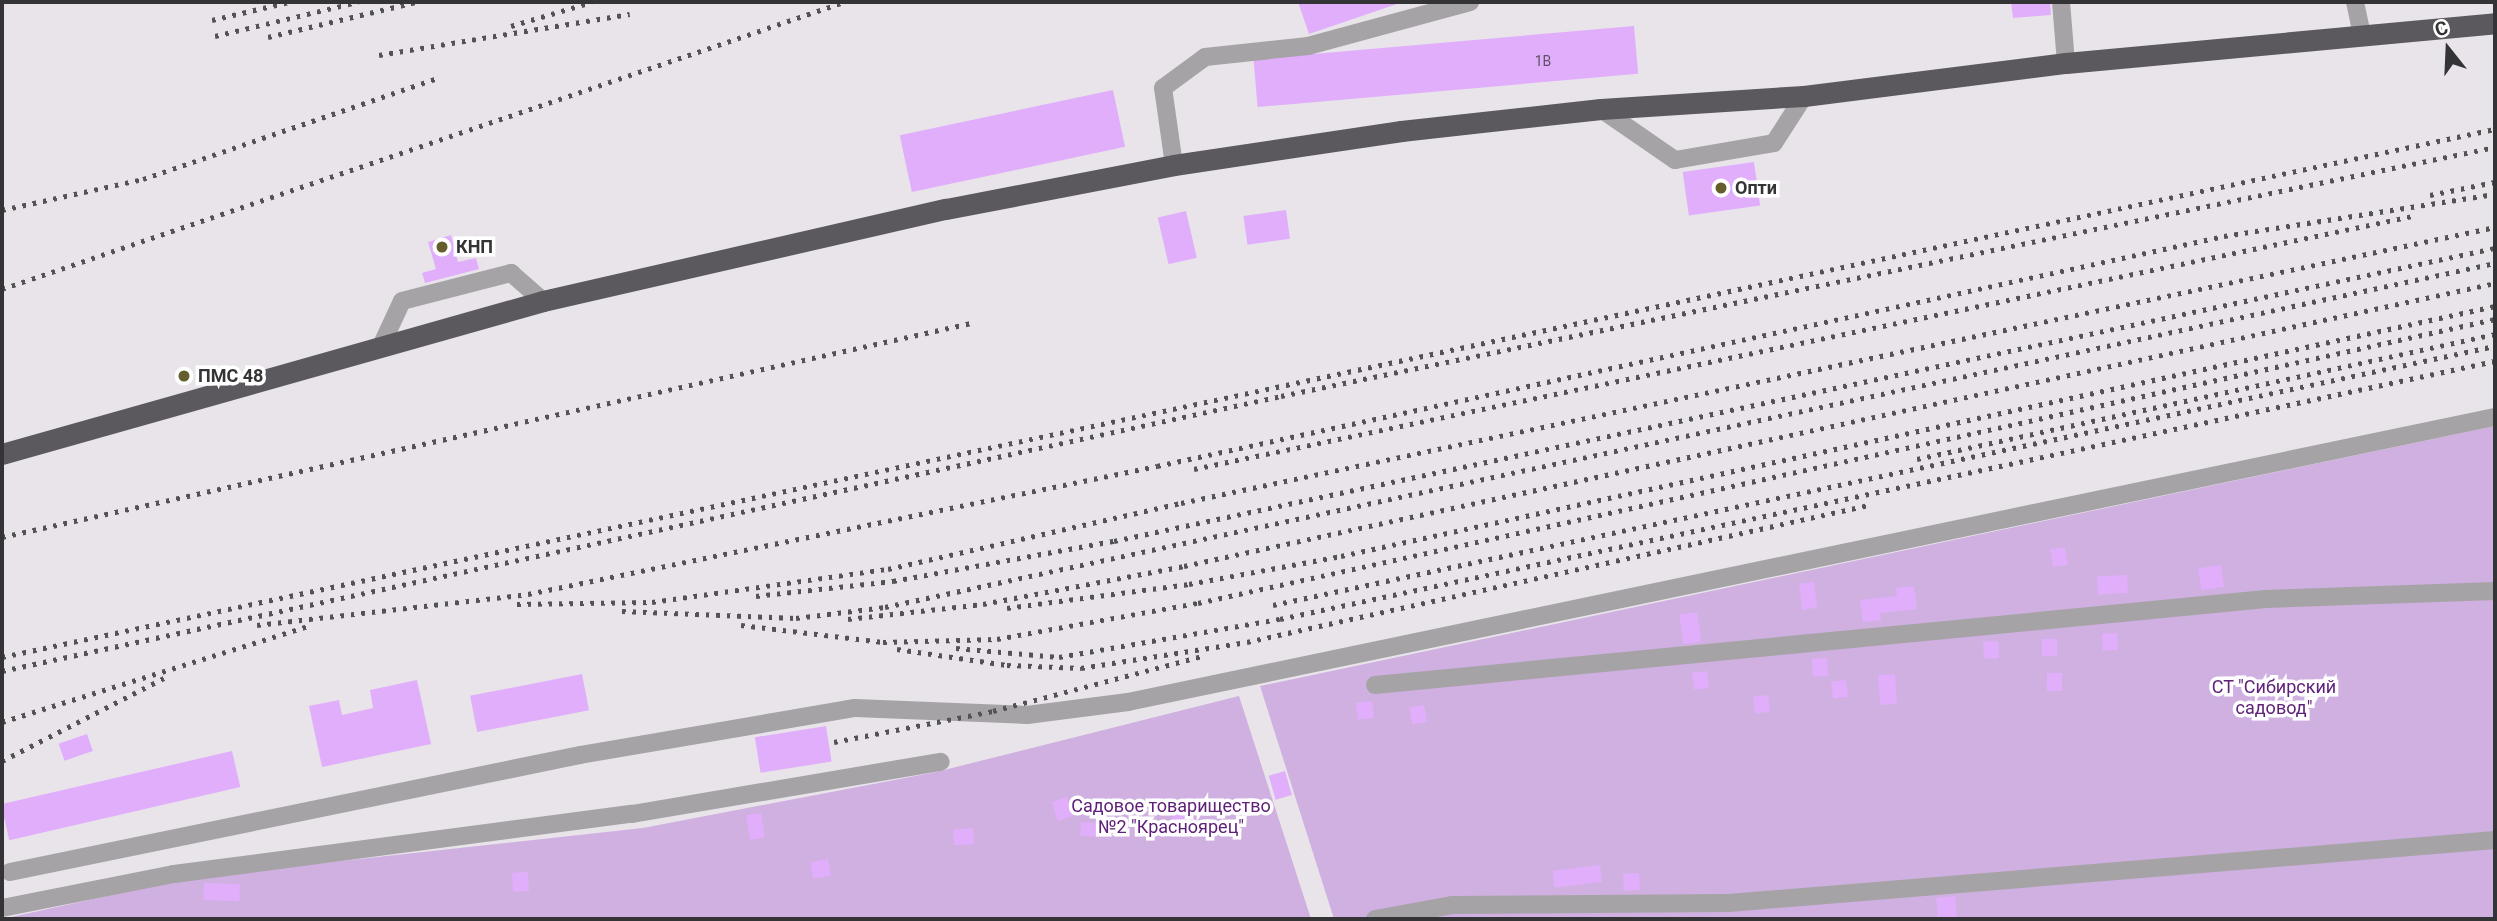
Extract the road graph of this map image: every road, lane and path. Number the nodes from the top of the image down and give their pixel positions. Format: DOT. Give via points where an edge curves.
graph roads {
  1 [pos="1470,2"];
  2 [pos="2061,2"];
  3 [pos="2355,2"];
  4 [pos="2495,23"];
  5 [pos="2362,36"];
  6 [pos="2066,63"];
  7 [pos="1804,96"];
  8 [pos="1601,109"];
  9 [pos="1174,165"];
  10 [pos="543,301"];
  11 [pos="382,344"];
  12 [pos="2495,417"];
  13 [pos="2,454"];
  14 [pos="2495,592"];
  15 [pos="1375,685"];
  16 [pos="941,762"];
  17 [pos="2495,840"];
  18 [pos="10,872"];
  19 [pos="2,908"];
  20 [pos="1376,919"];
  1 -- 9 [label="lane" via="1308,46 1205,57 1163,88"];
  2 -- 6 [label="lane"];
  3 -- 5 [label="lane"];
  4 -- 5 [label="highway"];
  5 -- 6 [label="highway"];
  6 -- 7 [label="highway"];
  7 -- 8 [label="highway"];
  7 -- 8 [label="lane" via="1774,143 1675,160"];
  8 -- 9 [label="highway" via="1401,131"];
  9 -- 10 [label="highway" via="946,209"];
  10 -- 11 [label="highway"];
  10 -- 11 [label="lane" via="510,273 402,300"];
  11 -- 13 [label="highway"];
  12 -- 18 [label="lane" via="1128,702 1027,715 855,708 580,755"];
  14 -- 15 [label="lane" via="2266,599"];
  16 -- 19 [label="lane" via="632,814 174,874"];
  17 -- 20 [label="lane" via="1728,903 1452,905"];
}
